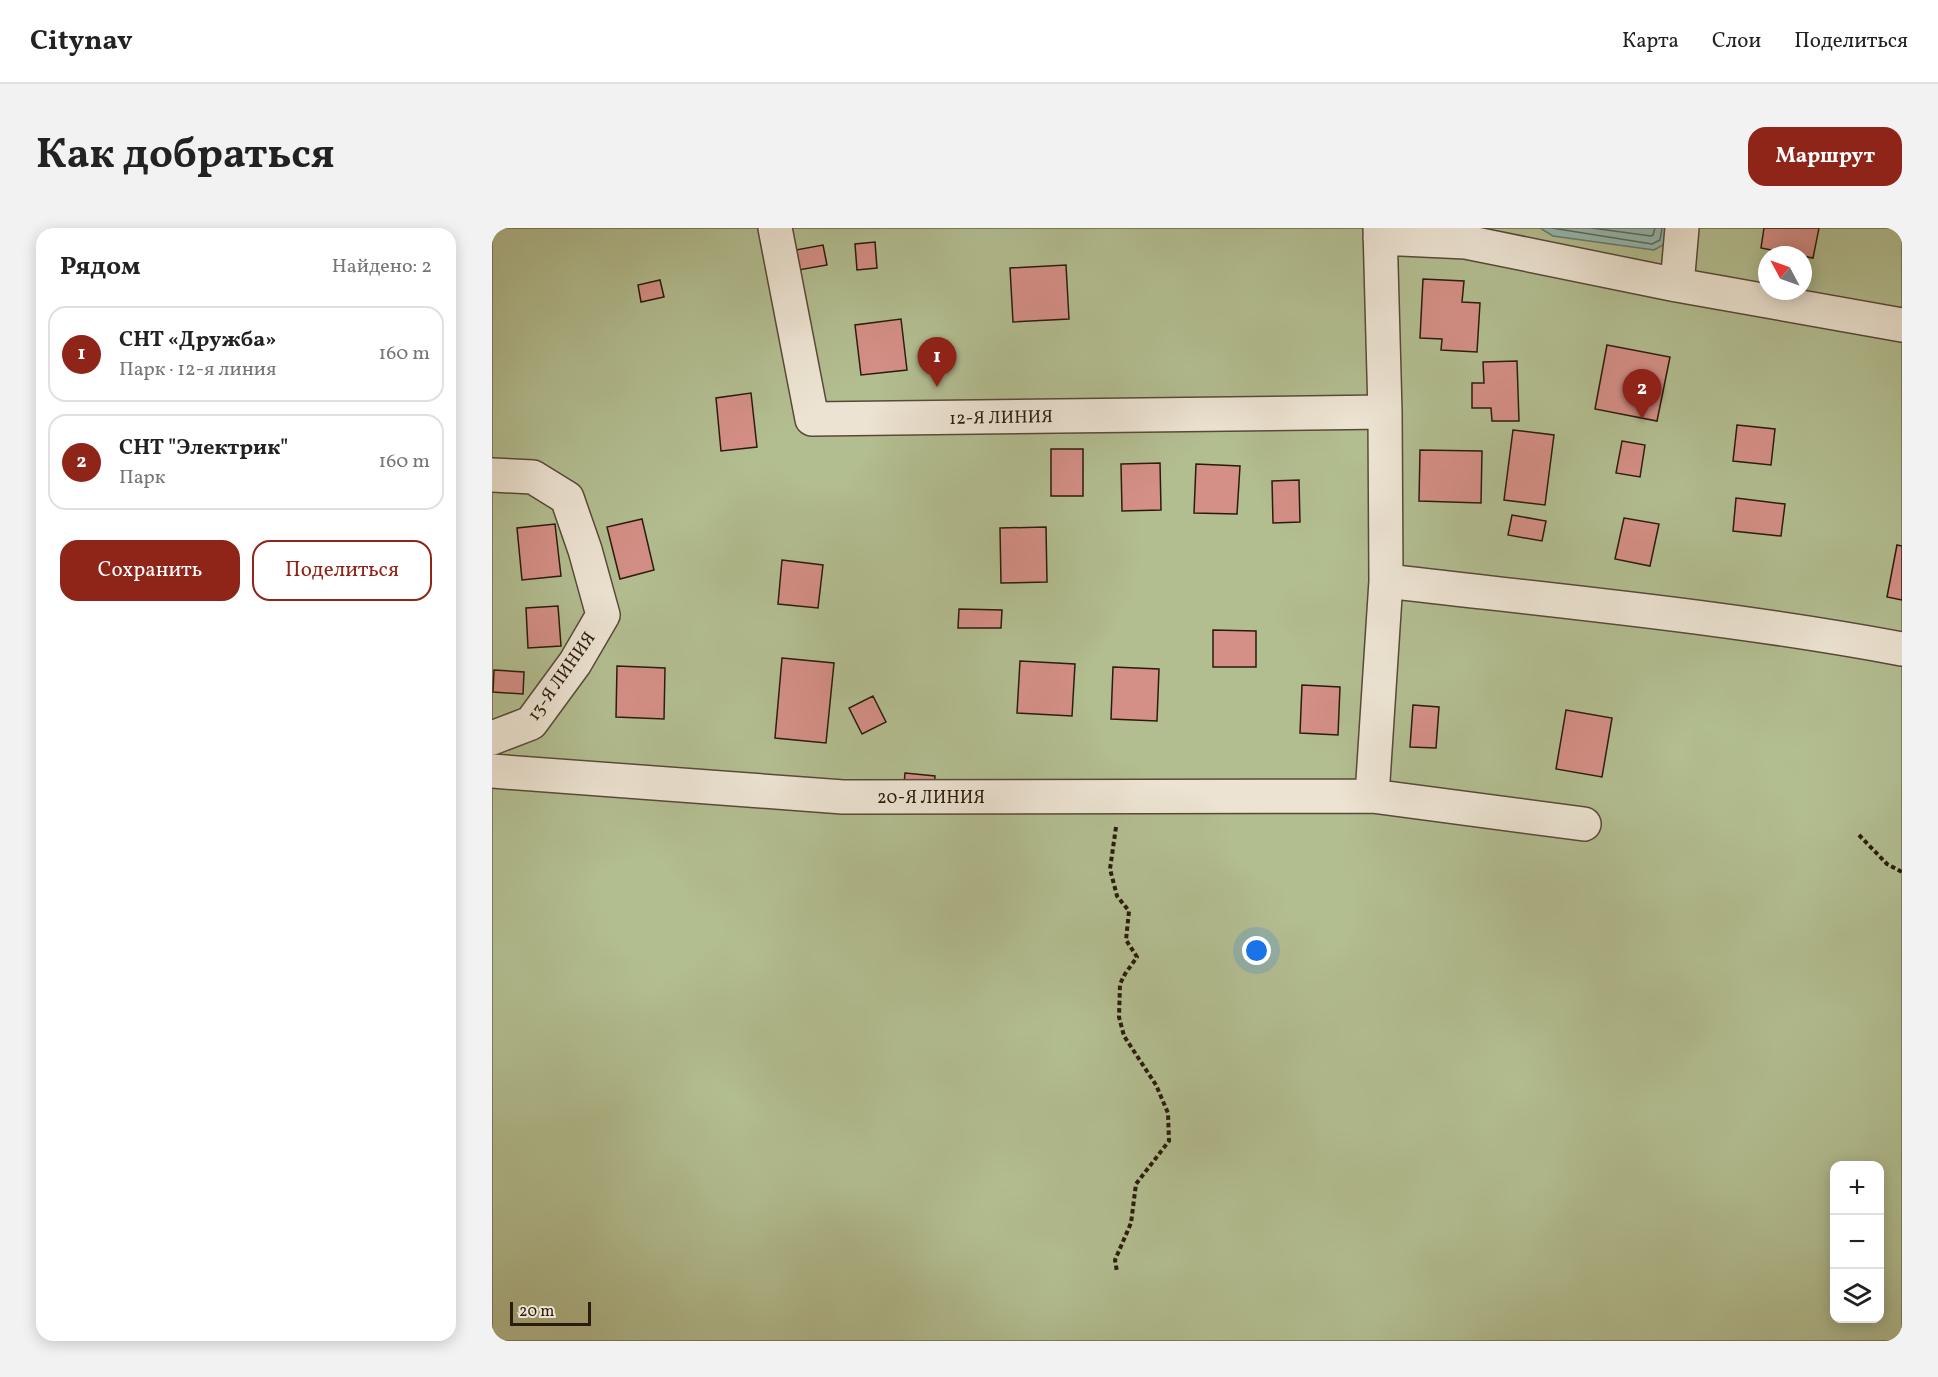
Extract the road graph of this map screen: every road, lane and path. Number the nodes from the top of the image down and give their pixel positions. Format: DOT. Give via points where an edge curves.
graph roads {
  1 [pos="775,228"];
  2 [pos="1682,228"];
  3 [pos="1380,233"];
  4 [pos="1677,285"];
  5 [pos="1902,325"];
  6 [pos="1384,412"];
  7 [pos="492,475"];
  8 [pos="1386,581"];
  9 [pos="1902,649"];
  10 [pos="492,738"];
  11 [pos="492,771"];
  12 [pos="1119,796"];
  13 [pos="1372,796"];
  14 [pos="1584,824"];
  15 [pos="1859,835"];
  16 [pos="1902,872"];
  17 [pos="1118,1272"];
  1 -- 6 [label="street, 12-Я ЛИНИЯ" via="812,419"];
  2 -- 4 [label="street"];
  3 -- 4 [label="street" via="1466,242"];
  3 -- 6 [label="street"];
  4 -- 5 [label="street"];
  6 -- 8 [label="street"];
  7 -- 10 [label="street, 13-Я ЛИНИЯ" via="532,477 567,498 603,615 575,663 531,723"];
  8 -- 9 [label="street" via="1683,615"];
  8 -- 13 [label="street"];
  11 -- 12 [label="street, 20-Я ЛИНИЯ" via="843,797"];
  12 -- 13 [label="street, 20-Я ЛИНИЯ"];
  12 -- 17 [label="path" via="1110,869 1117,896 1129,911 1126,940 1137,957 1120,984 1119,1017 1124,1036 1156,1085 1168,1113 1169,1141 1136,1184 1131,1223 1115,1260"];
  13 -- 14 [label="street, 20-Я ЛИНИЯ"];
  15 -- 16 [label="path" via="1887,864"];
}
